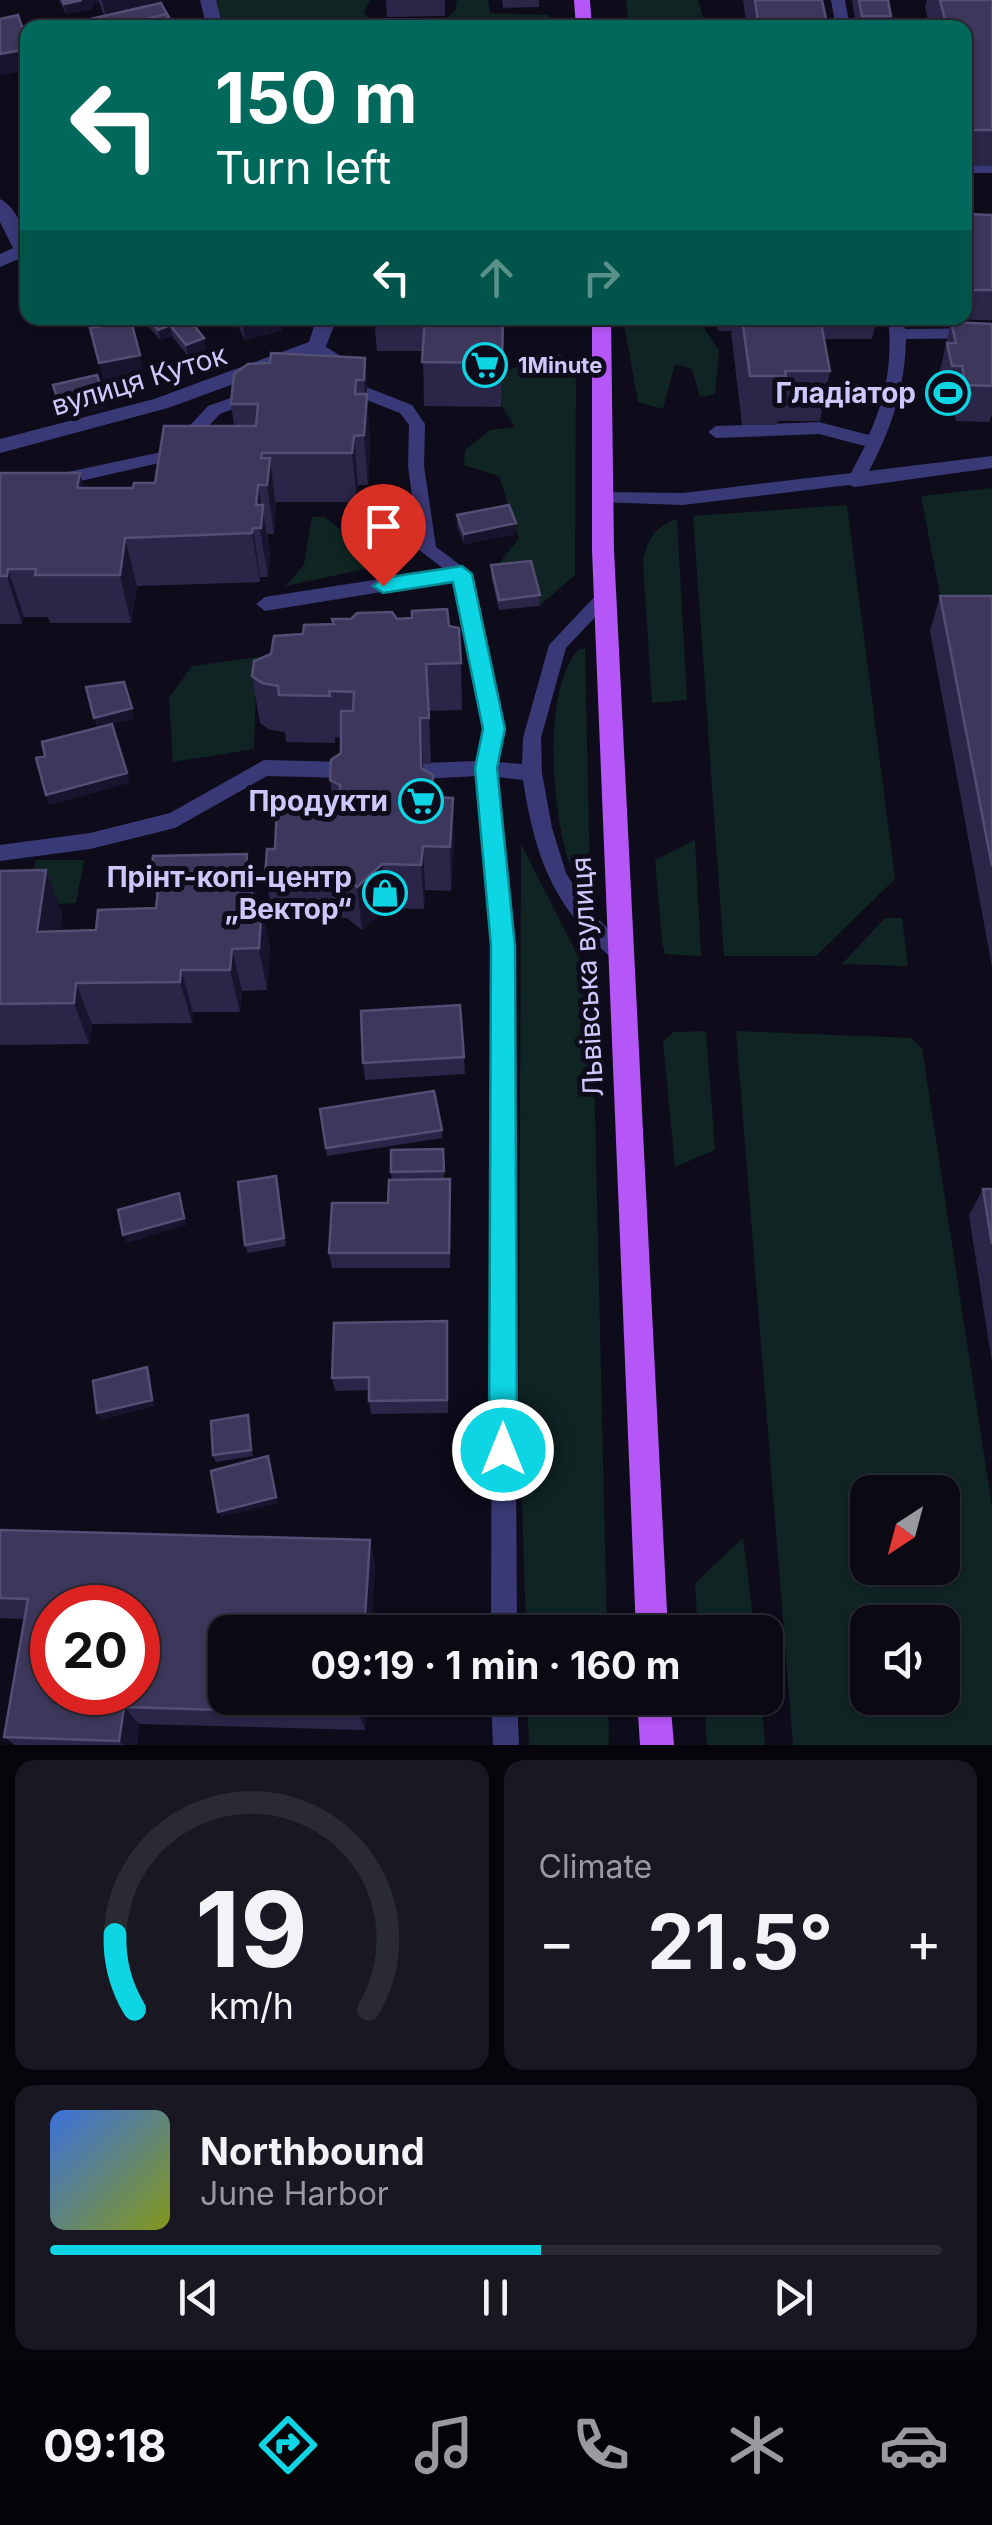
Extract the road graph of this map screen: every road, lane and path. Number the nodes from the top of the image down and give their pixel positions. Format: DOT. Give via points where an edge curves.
graph roads {
  1 [pos="0,204"];
  2 [pos="20,240"];
  3 [pos="324,325"];
  4 [pos="601,325"];
  5 [pos="898,326"];
  6 [pos="992,334"];
  7 [pos="324,358"];
  8 [pos="266,389"];
  9 [pos="716,432"];
  10 [pos="876,443"];
  11 [pos="0,446"];
  12 [pos="992,462"];
  13 [pos="855,481"];
  14 [pos="42,484"];
  15 [pos="602,498"];
  16 [pos="462,574"];
  17 [pos="605,597"];
  18 [pos="266,604"];
  19 [pos="486,768"];
  20 [pos="346,770"];
  21 [pos="422,771"];
  22 [pos="532,773"];
  23 [pos="0,852"];
  24 [pos="621,954"];
  25 [pos="504,1615"];
  26 [pos="651,1615"];
  27 [pos="505,1715"];
  28 [pos="655,1715"];
  29 [pos="506,1745"];
  30 [pos="656,1745"];
  1 -- 2 [label="street"];
  3 -- 7 [label="street"];
  4 -- 15 [label="main road, Львівська вулиця"];
  5 -- 6 [label="lane"];
  5 -- 10 [label="lane" via="889,406"];
  7 -- 11 [label="street, вулиця Куток"];
  7 -- 16 [label="lane" via="355,389 406,409 417,424 428,550"];
  8 -- 14 [label="lane" via="214,410 170,454"];
  9 -- 10 [label="lane" via="818,428"];
  10 -- 13 [label="lane"];
  12 -- 13 [label="lane"];
  13 -- 15 [label="lane" via="683,499"];
  15 -- 17 [label="main road, Львівська вулиця"];
  16 -- 18 [label="lane"];
  16 -- 19 [label="lane" via="494,729"];
  17 -- 22 [label="lane" via="558,645 532,738"];
  17 -- 24 [label="main road, Львівська вулиця"];
  19 -- 21 [label="lane"];
  19 -- 22 [label="lane"];
  19 -- 25 [label="lane" via="503,946"];
  20 -- 23 [label="lane" via="264,768 175,820 90,841"];
  22 -- 24 [label="lane" via="542,842 559,883 591,929"];
  24 -- 26 [label="main road, Львівська вулиця"];
  27 -- 29 [label="lane"];
  28 -- 30 [label="main road"];
}
